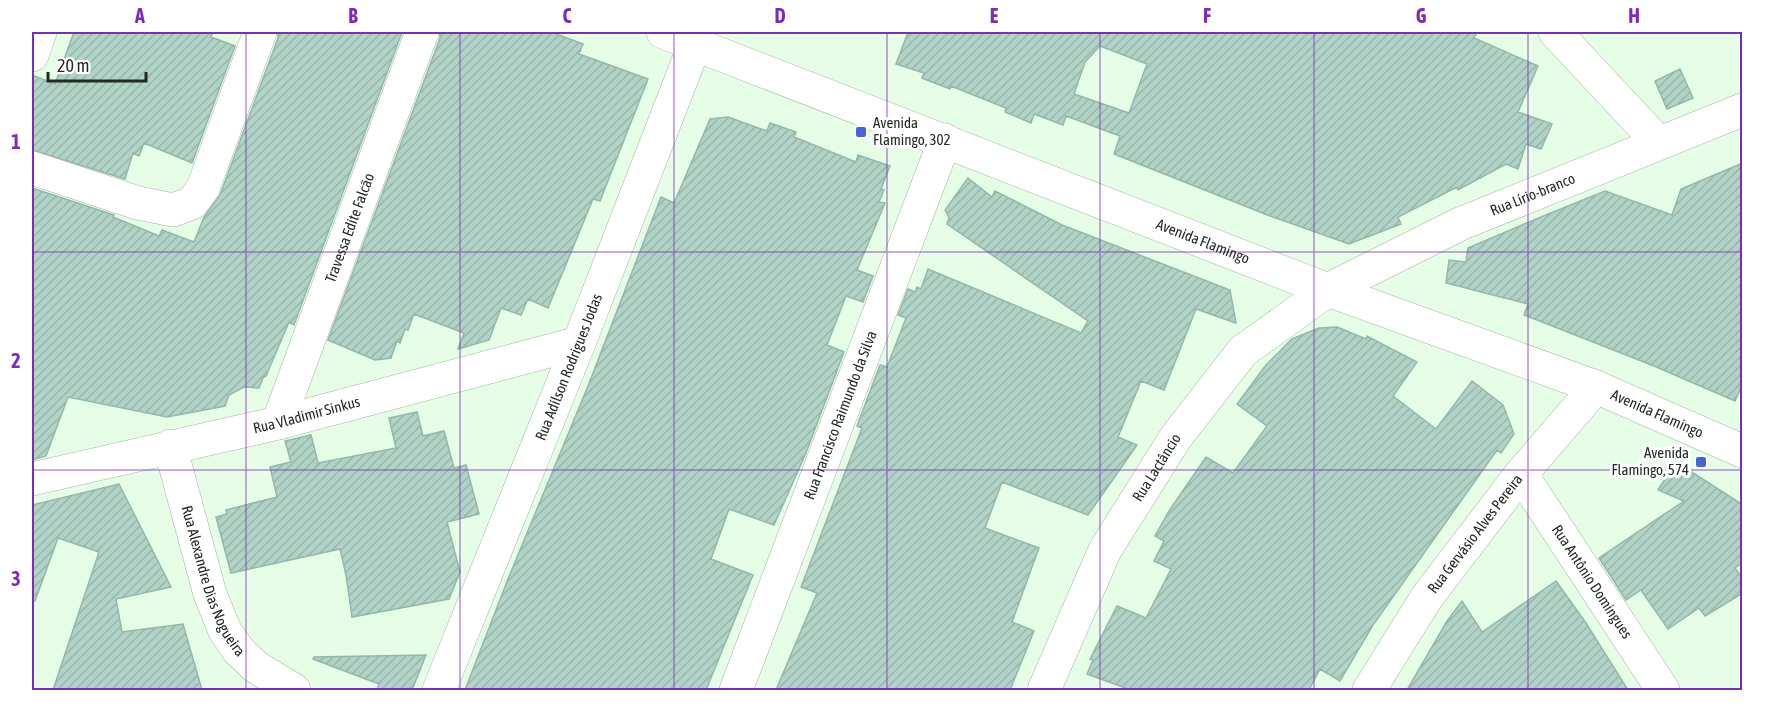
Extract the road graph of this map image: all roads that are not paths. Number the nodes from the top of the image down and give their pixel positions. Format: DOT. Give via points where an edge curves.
graph roads {
  1 [pos="40,32"];
  2 [pos="260,32"];
  3 [pos="422,32"];
  4 [pos="663,32"];
  5 [pos="1555,32"];
  6 [pos="697,38"];
  7 [pos="32,55"];
  8 [pos="1743,110"];
  9 [pos="945,140"];
  10 [pos="1658,142"];
  11 [pos="32,168"];
  12 [pos="1328,290"];
  13 [pos="579,343"];
  14 [pos="1596,387"];
  15 [pos="278,423"];
  16 [pos="171,446"];
  17 [pos="1743,451"];
  18 [pos="1521,474"];
  19 [pos="32,479"];
  20 [pos="294,690"];
  21 [pos="439,690"];
  22 [pos="736,690"];
  23 [pos="1044,690"];
  24 [pos="1369,690"];
  25 [pos="1663,690"];
  1 -- 7 [label="street"];
  2 -- 11 [label="street" via="203,188 192,203 173,210 138,203"];
  3 -- 15 [label="street, Travessa Edite Falcão"];
  4 -- 6 [label="street, Avenida Flamingo"];
  5 -- 10 [label="street"];
  6 -- 9 [label="street, Avenida Flamingo"];
  6 -- 13 [label="street, Rua Adílson Rodrigues Jodas"];
  8 -- 10 [label="street, Rua Lírio-branco"];
  9 -- 12 [label="street, Avenida Flamingo"];
  9 -- 22 [label="street, Rua Francisco Raimundo da Silva"];
  10 -- 12 [label="street, Rua Lírio-branco" via="1460,224"];
  12 -- 14 [label="street, Avenida Flamingo"];
  12 -- 23 [label="street, Rua Lactâncio" via="1243,351 1176,437 1105,550"];
  13 -- 15 [label="street, Rua Vladimir Sinkus"];
  13 -- 21 [label="street, Rua Adílson Rodrigues Jodas"];
  14 -- 17 [label="street, Avenida Flamingo"];
  14 -- 18 [label="street, Rua Gervásio Alves Pereira"];
  15 -- 16 [label="street, Rua Vladimir Sinkus"];
  16 -- 19 [label="street, Rua Vladimir Sinkus"];
  16 -- 20 [label="street, Rua Alexandre Dias Nogueira" via="210,594 225,632 255,667"];
  18 -- 24 [label="street, Rua Gervásio Alves Pereira" via="1427,597"];
  18 -- 25 [label="street, Rua Antônio Domingues"];
}
